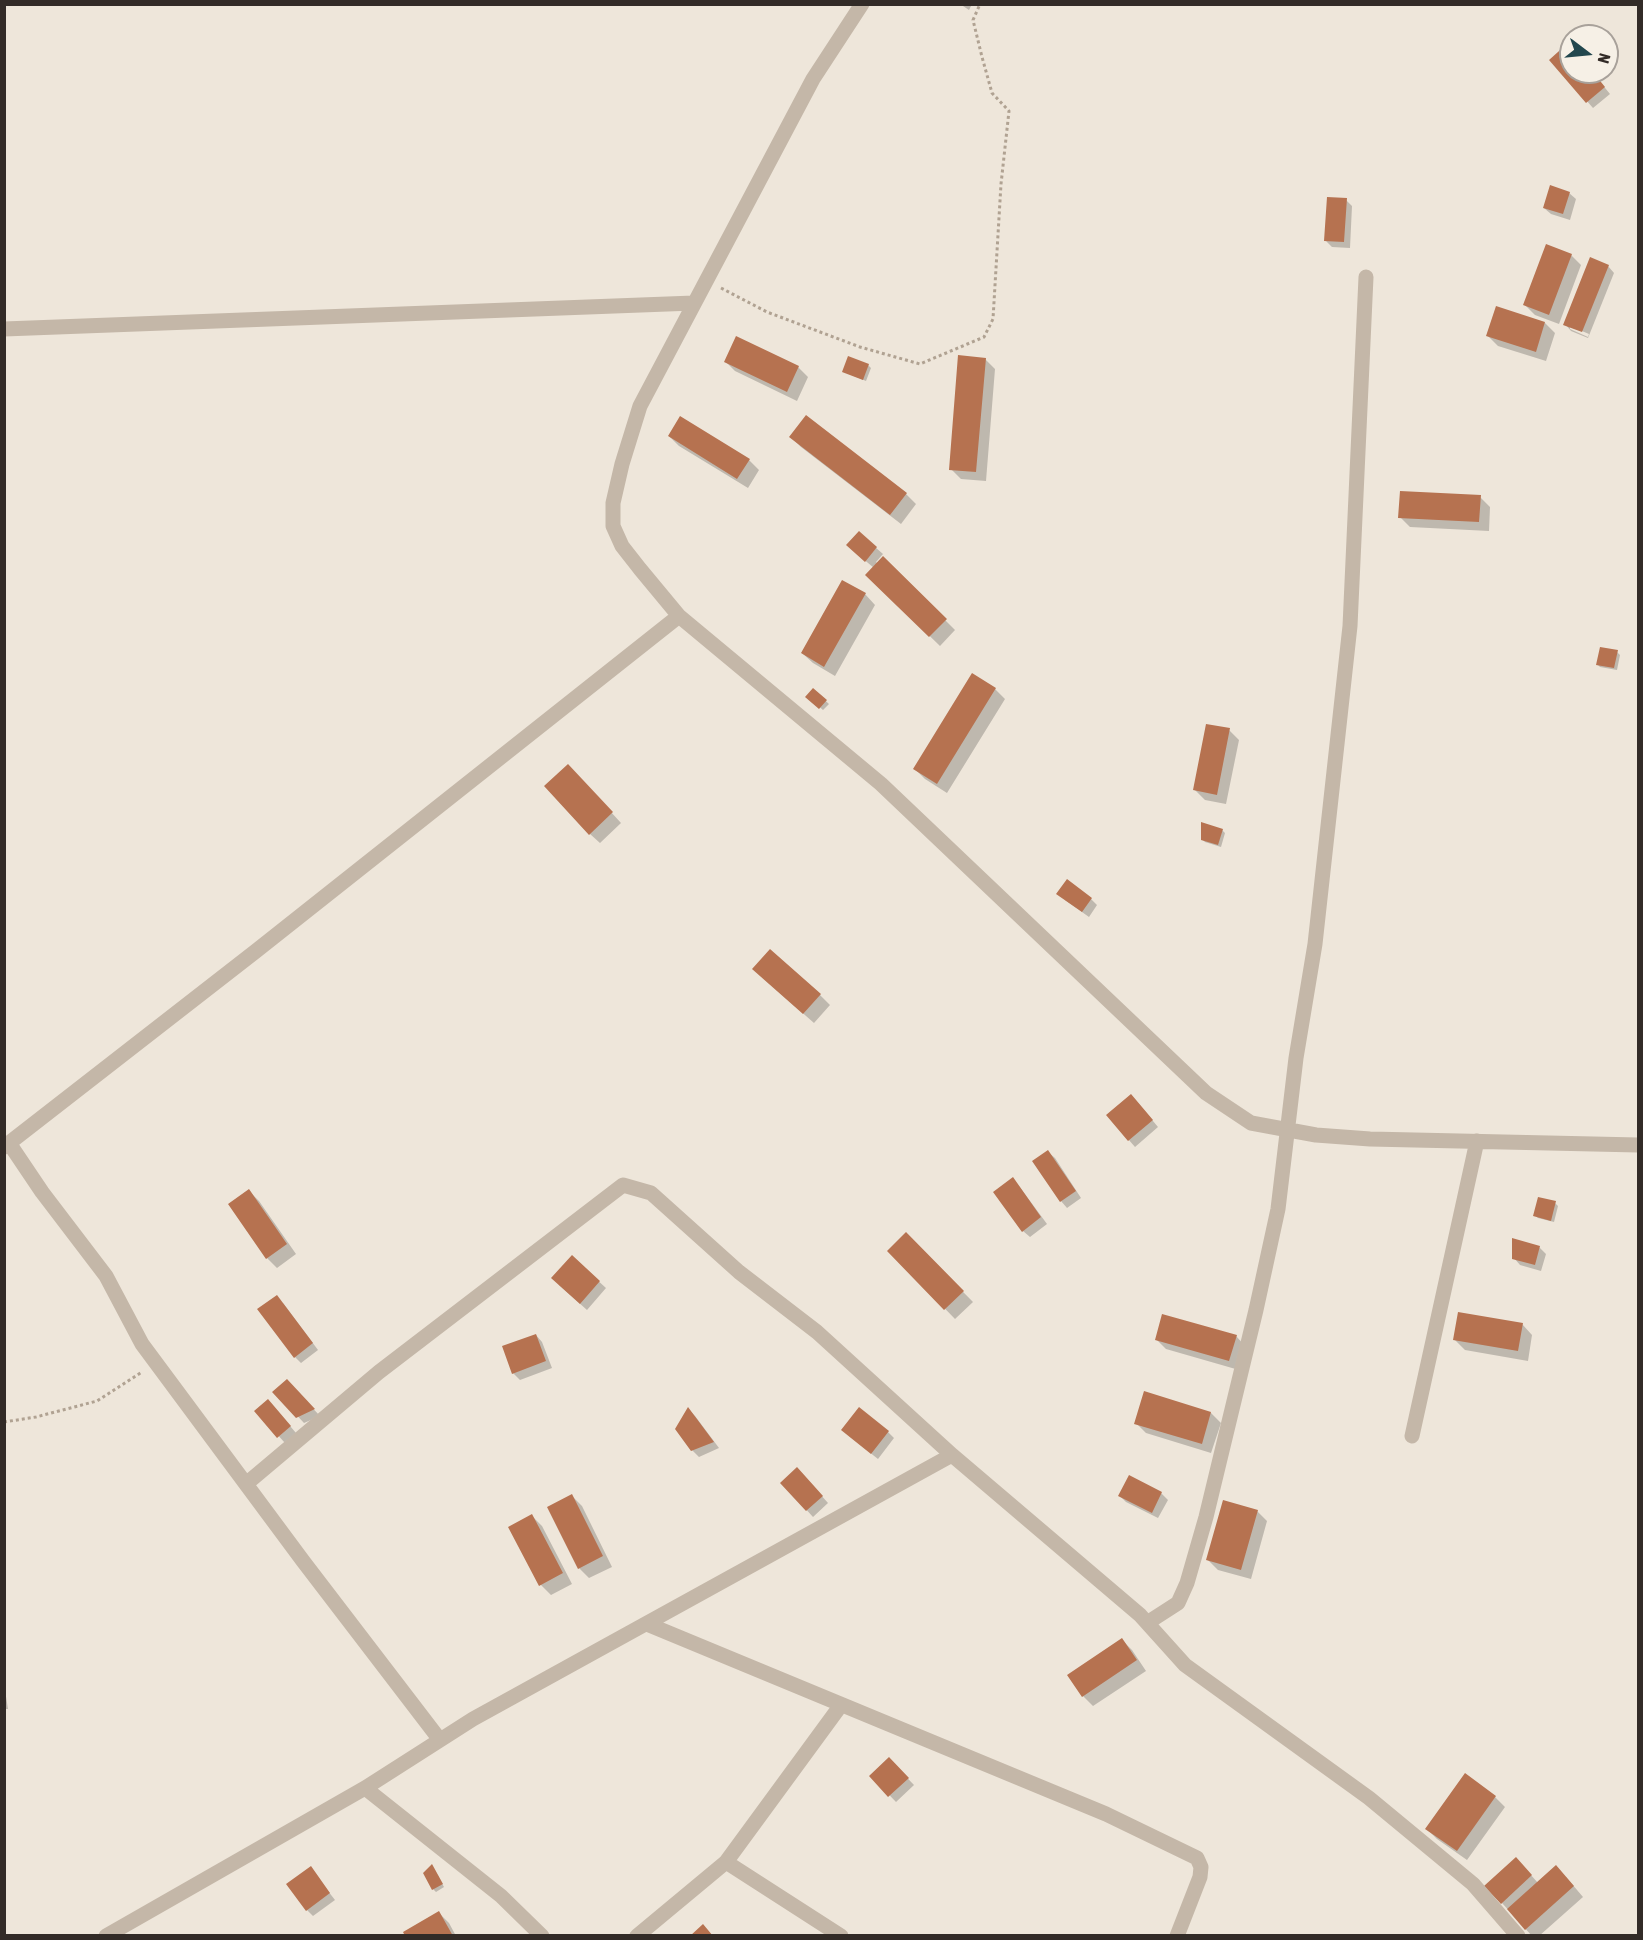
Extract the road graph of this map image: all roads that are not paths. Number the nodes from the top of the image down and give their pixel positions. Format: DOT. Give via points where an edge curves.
graph roads {
  1 [pos="862,4"];
  2 [pos="1366,277"];
  3 [pos="694,303"];
  4 [pos="4,329"];
  5 [pos="679,616"];
  6 [pos="1289,1132"];
  7 [pos="1477,1141"];
  8 [pos="7,1145"];
  9 [pos="1638,1145"];
  10 [pos="1412,1437"];
  11 [pos="952,1455"];
  12 [pos="246,1484"];
  13 [pos="1147,1623"];
  14 [pos="647,1624"];
  15 [pos="841,1705"];
  16 [pos="440,1740"];
  17 [pos="365,1788"];
  18 [pos="726,1862"];
  19 [pos="106,1935"];
  20 [pos="542,1935"];
  21 [pos="637,1935"];
  22 [pos="841,1935"];
  23 [pos="1176,1935"];
  24 [pos="1518,1935"];
  1 -- 3 [label="street" via="813,80"];
  2 -- 6 [label="street" via="1350,626 1316,944 1296,1058"];
  3 -- 4 [label="street"];
  3 -- 5 [label="street" via="640,406 613,503 613,526 622,546"];
  5 -- 6 [label="street" via="881,784 1206,1093 1251,1123"];
  5 -- 8 [label="street"];
  6 -- 7 [label="street" via="1370,1139"];
  6 -- 13 [label="street" via="1278,1209 1258,1299 1187,1583 1178,1603"];
  7 -- 9 [label="street"];
  7 -- 10 [label="street"];
  8 -- 12 [label="street" via="106,1276 142,1344"];
  11 -- 12 [label="street" via="817,1332 739,1272 651,1193 623,1185 379,1372"];
  11 -- 13 [label="street"];
  11 -- 14 [label="street"];
  12 -- 16 [label="street"];
  13 -- 24 [label="street" via="1185,1665 1369,1798 1473,1884"];
  14 -- 15 [label="street"];
  14 -- 16 [label="street"];
  15 -- 18 [label="street"];
  15 -- 23 [label="street" via="1106,1815 1197,1858 1200,1877"];
  16 -- 17 [label="street"];
  17 -- 19 [label="street"];
  17 -- 20 [label="street" via="501,1896"];
  18 -- 21 [label="street"];
  18 -- 22 [label="street"];
}
